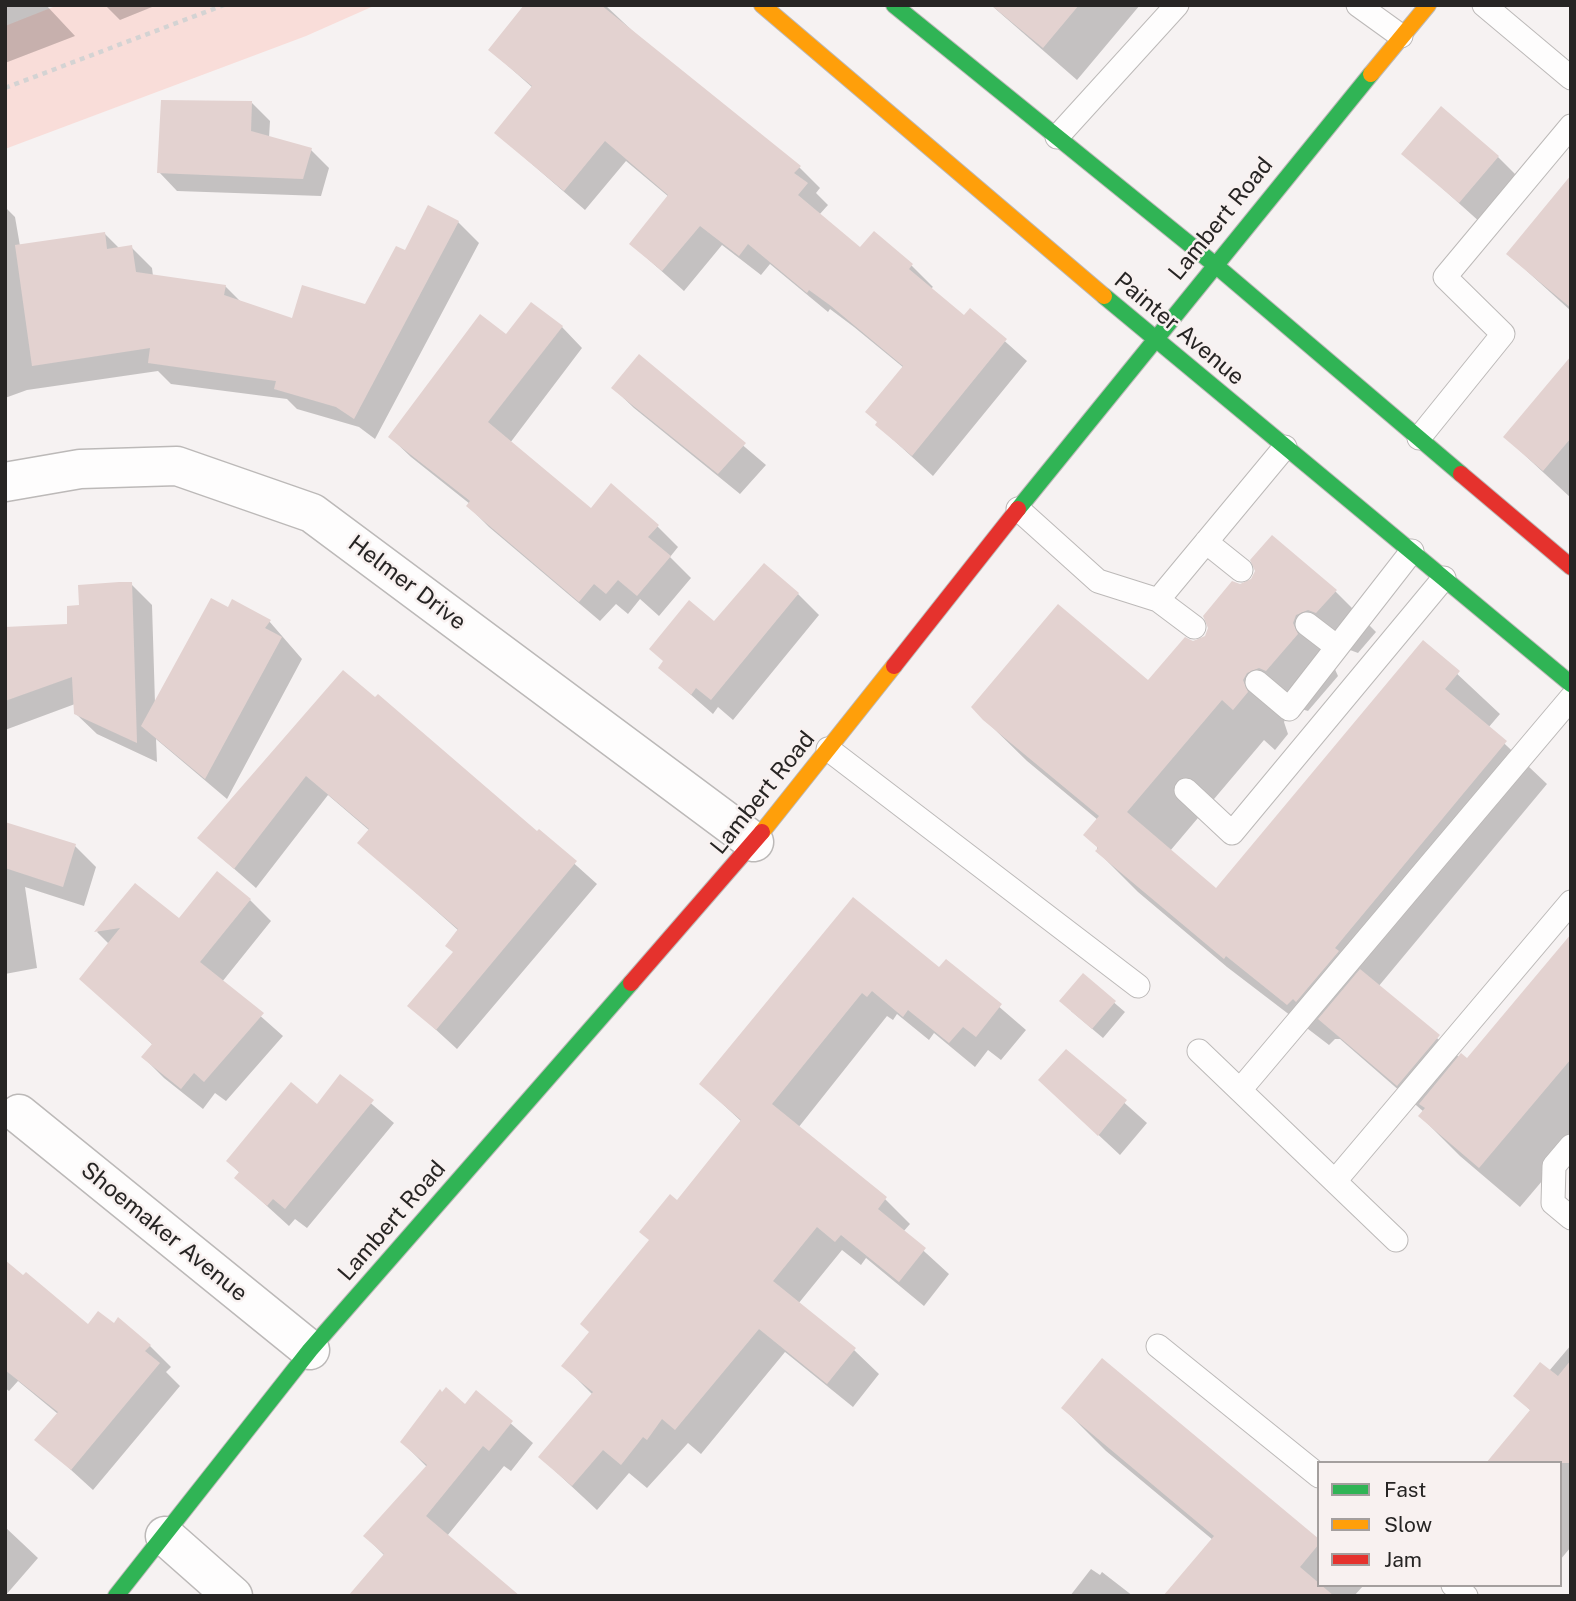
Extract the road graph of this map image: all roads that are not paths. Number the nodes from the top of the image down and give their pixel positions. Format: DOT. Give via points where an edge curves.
graph roads {
  1 [pos="762,5"];
  2 [pos="894,5"];
  3 [pos="1177,5"];
  4 [pos="1358,5"];
  5 [pos="1428,5"];
  6 [pos="1484,5"];
  7 [pos="1401,36"];
  8 [pos="1571,78"];
  9 [pos="1571,126"];
  10 [pos="1057,137"];
  11 [pos="1214,264"];
  12 [pos="1154,338"];
  13 [pos="1419,438"];
  14 [pos="1285,447"];
  15 [pos="5,482"];
  16 [pos="1018,509"];
  17 [pos="1206,542"];
  18 [pos="1412,551"];
  19 [pos="1571,567"];
  20 [pos="1241,570"];
  21 [pos="1444,578"];
  22 [pos="1158,600"];
  23 [pos="1307,624"];
  24 [pos="1194,627"];
  25 [pos="1336,647"];
  26 [pos="1256,682"];
  27 [pos="1571,684"];
  28 [pos="1571,698"];
  29 [pos="828,749"];
  30 [pos="1186,790"];
  31 [pos="754,842"];
  32 [pos="1571,902"];
  33 [pos="1138,986"];
  34 [pos="1199,1051"];
  35 [pos="1240,1090"];
  36 [pos="19,1114"];
  37 [pos="1571,1146"];
  38 [pos="1335,1181"];
  39 [pos="1571,1218"];
  40 [pos="1396,1240"];
  41 [pos="1158,1346"];
  42 [pos="310,1350"];
  43 [pos="1317,1474"];
  44 [pos="165,1536"];
  45 [pos="116,1596"];
  46 [pos="233,1596"];
  1 -- 12 [label="main road, Painter Avenue"];
  2 -- 10 [label="main road"];
  3 -- 10 [label="lane"];
  4 -- 7 [label="lane"];
  5 -- 7 [label="main road, Lambert Road"];
  6 -- 8 [label="lane"];
  7 -- 11 [label="main road, Lambert Road"];
  9 -- 13 [label="lane" via="1444,277 1503,334"];
  10 -- 11 [label="main road"];
  11 -- 12 [label="main road, Lambert Road"];
  11 -- 13 [label="main road"];
  12 -- 14 [label="main road, Painter Avenue"];
  12 -- 16 [label="main road, Lambert Road"];
  13 -- 19 [label="main road"];
  14 -- 17 [label="lane"];
  14 -- 18 [label="main road, Painter Avenue"];
  15 -- 31 [label="street, Helmer Drive" via="80,469 177,466 312,513"];
  16 -- 22 [label="lane" via="1098,581"];
  16 -- 29 [label="main road, Lambert Road"];
  17 -- 20 [label="lane"];
  17 -- 22 [label="lane"];
  18 -- 21 [label="main road, Painter Avenue"];
  18 -- 25 [label="lane"];
  21 -- 27 [label="main road, Painter Avenue"];
  21 -- 30 [label="lane" via="1232,833"];
  22 -- 24 [label="lane"];
  23 -- 25 [label="lane"];
  25 -- 26 [label="lane" via="1289,709"];
  28 -- 35 [label="lane"];
  29 -- 31 [label="main road, Lambert Road"];
  29 -- 33 [label="lane"];
  31 -- 42 [label="main road, Lambert Road"];
  32 -- 38 [label="lane"];
  34 -- 35 [label="lane"];
  35 -- 38 [label="lane"];
  36 -- 42 [label="street, Shoemaker Avenue"];
  37 -- 39 [label="lane" via="1554,1166 1553,1203"];
  38 -- 40 [label="lane"];
  41 -- 43 [label="lane"];
  42 -- 44 [label="main road, Lambert Road"];
  44 -- 45 [label="main road, Lambert Road"];
  44 -- 46 [label="street"];
}
